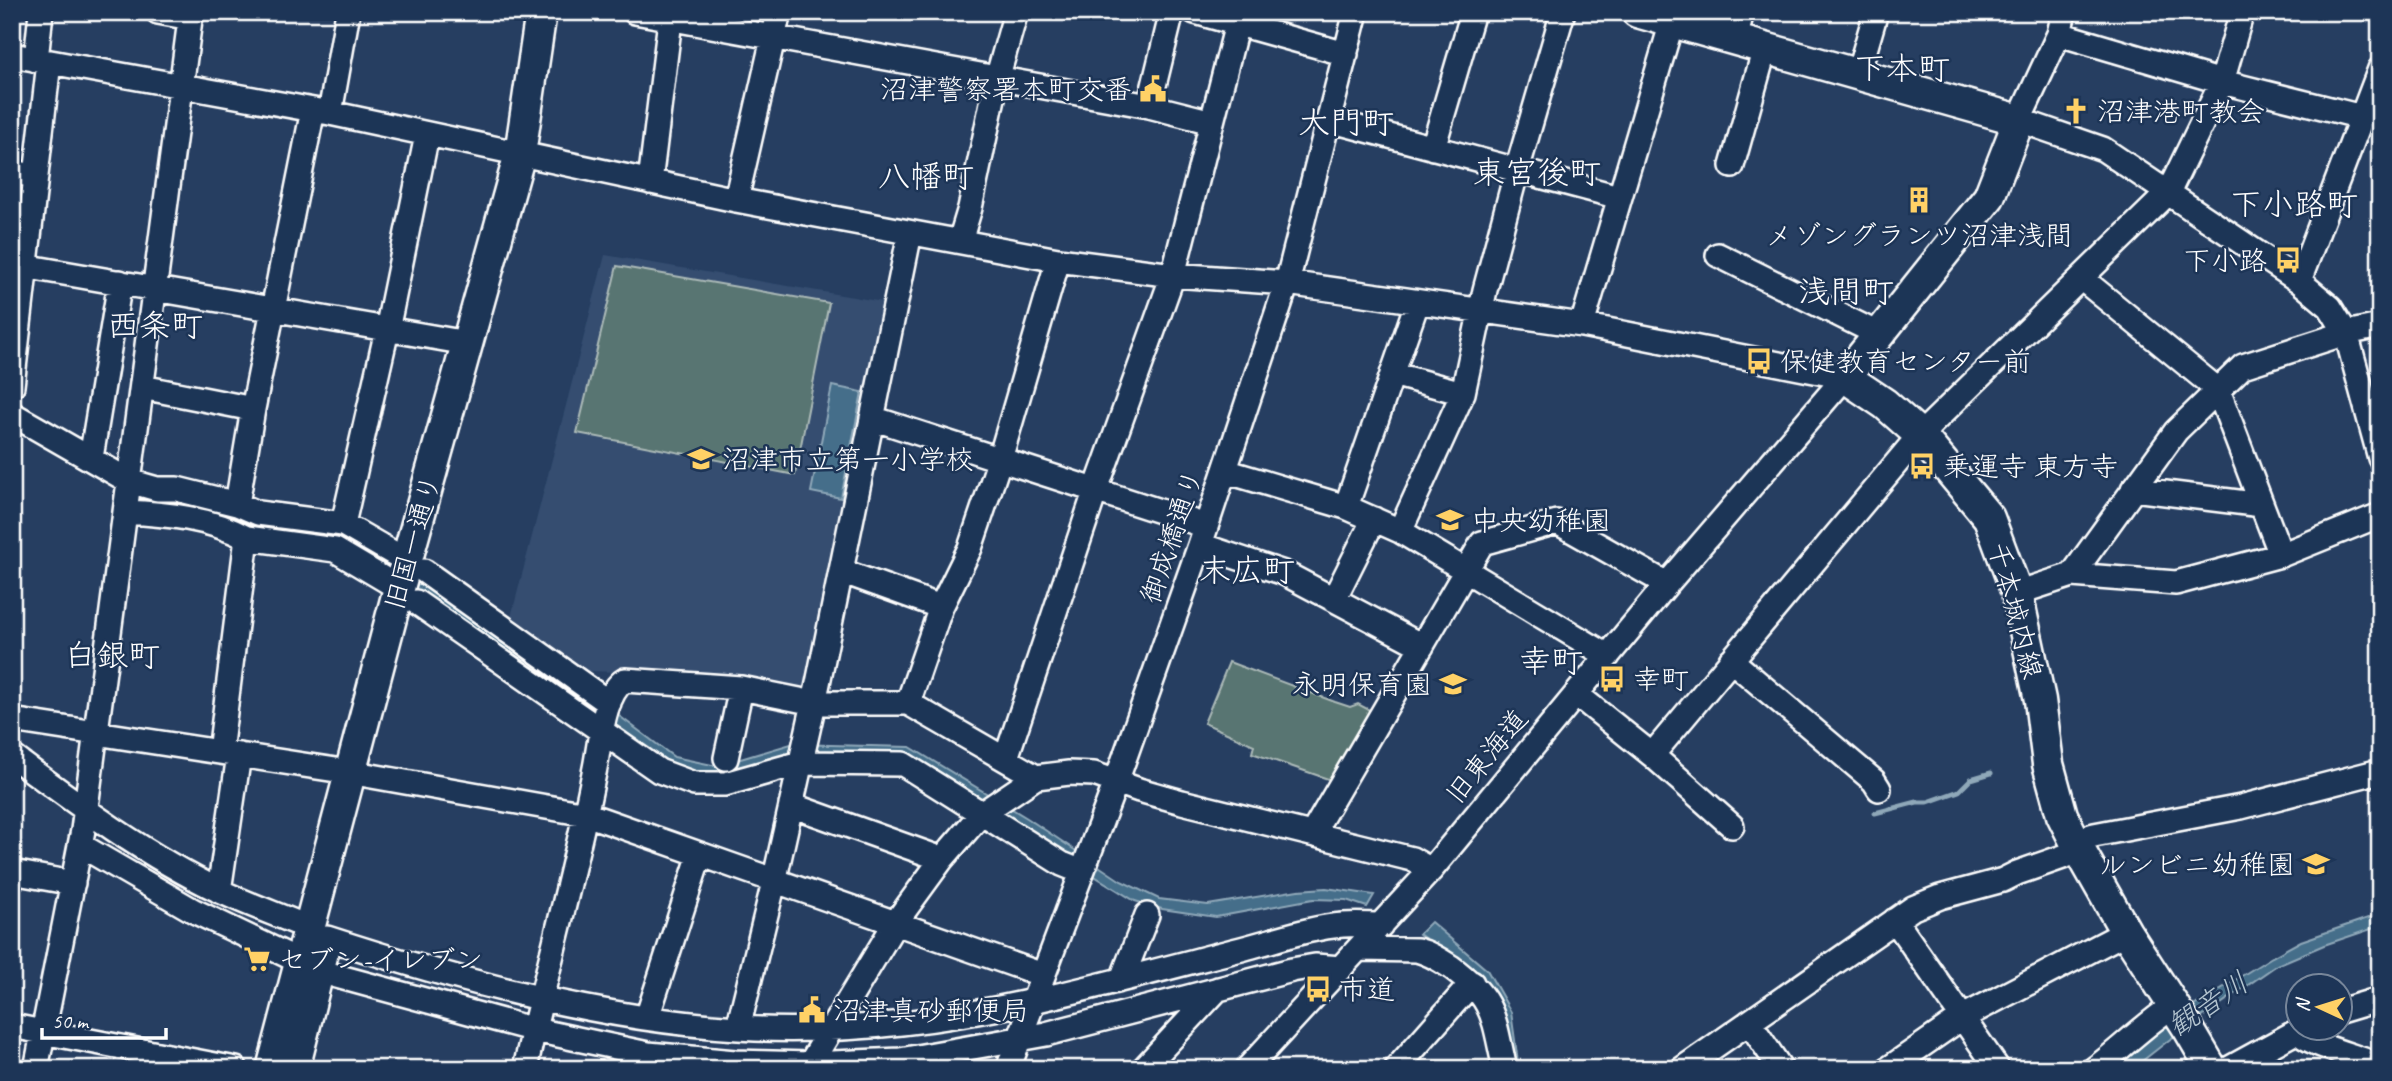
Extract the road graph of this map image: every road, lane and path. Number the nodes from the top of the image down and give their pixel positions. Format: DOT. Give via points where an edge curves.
graph roads {
  1 [pos="41,12"];
  2 [pos="158,12"];
  3 [pos="348,12"];
  4 [pos="541,12"];
  5 [pos="558,12"];
  6 [pos="635,12"];
  7 [pos="779,12"];
  8 [pos="1016,12"];
  9 [pos="1172,12"];
  10 [pos="1195,12"];
  11 [pos="1356,12"];
  12 [pos="1473,12"];
  13 [pos="1563,12"];
  14 [pos="1637,12"];
  15 [pos="1876,12"];
  16 [pos="2242,12"];
  17 [pos="191,15"];
  18 [pos="670,15"];
  19 [pos="1672,22"];
  20 [pos="2061,23"];
  21 [pos="1237,24"];
  22 [pos="1738,26"];
  23 [pos="772,38"];
  24 [pos="1765,48"];
  25 [pos="1346,54"];
  26 [pos="12,55"];
  27 [pos="43,61"];
  28 [pos="2380,69"];
  29 [pos="1858,74"];
  30 [pos="997,79"];
  31 [pos="2222,82"];
  32 [pos="183,85"];
  33 [pos="1149,106"];
  34 [pos="321,111"];
  35 [pos="2362,117"];
  36 [pos="1329,120"];
  37 [pos="2020,120"];
  38 [pos="1212,122"];
  39 [pos="428,135"];
  40 [pos="1433,148"];
  41 [pos="529,156"];
  42 [pos="1732,166"];
  43 [pos="1517,170"];
  44 [pos="12,172"];
  45 [pos="36,176"];
  46 [pos="650,182"];
  47 [pos="2168,193"];
  48 [pos="1619,197"];
  49 [pos="736,200"];
  50 [pos="910,233"];
  51 [pos="960,241"];
  52 [pos="1717,255"];
  53 [pos="1058,260"];
  54 [pos="20,265"];
  55 [pos="1172,275"];
  56 [pos="2081,278"];
  57 [pos="2299,281"];
  58 [pos="120,282"];
  59 [pos="1287,283"];
  60 [pos="155,288"];
  61 [pos="1417,303"];
  62 [pos="273,309"];
  63 [pos="1479,312"];
  64 [pos="1582,325"];
  65 [pos="2380,326"];
  66 [pos="387,330"];
  67 [pos="1878,334"];
  68 [pos="2346,334"];
  69 [pos="467,343"];
  70 [pos="1392,374"];
  71 [pos="1845,377"];
  72 [pos="12,386"];
  73 [pos="142,387"];
  74 [pos="2218,390"];
  75 [pos="1463,393"];
  76 [pos="253,409"];
  77 [pos="12,414"];
  78 [pos="872,418"];
  79 [pos="1920,435"];
  80 [pos="91,458"];
  81 [pos="2380,458"];
  82 [pos="1000,459"];
  83 [pos="1225,471"];
  84 [pos="129,481"];
  85 [pos="2133,489"];
  86 [pos="1095,492"];
  87 [pos="237,504"];
  88 [pos="2262,505"];
  89 [pos="1346,507"];
  90 [pos="125,512"];
  91 [pos="2380,515"];
  92 [pos="1374,519"];
  93 [pos="343,524"];
  94 [pos="1400,531"];
  95 [pos="1203,536"];
  96 [pos="247,538"];
  97 [pos="2281,555"];
  98 [pos="841,571"];
  99 [pos="1466,571"];
  100 [pos="2072,575"];
  101 [pos="411,583"];
  102 [pos="1667,584"];
  103 [pos="2017,593"];
  104 [pos="1334,599"];
  105 [pos="941,607"];
  106 [pos="1422,646"];
  107 [pos="1608,656"];
  108 [pos="1731,660"];
  109 [pos="741,688"];
  110 [pos="1576,694"];
  111 [pos="609,703"];
  112 [pos="814,703"];
  113 [pos="908,703"];
  114 [pos="12,720"];
  115 [pos="602,732"];
  116 [pos="97,733"];
  117 [pos="229,754"];
  118 [pos="1652,755"];
  119 [pos="12,756"];
  120 [pos="726,758"];
  121 [pos="1006,758"];
  122 [pos="800,763"];
  123 [pos="2380,771"];
  124 [pos="358,774"];
  125 [pos="1037,777"];
  126 [pos="1116,782"];
  127 [pos="1879,789"];
  128 [pos="791,805"];
  129 [pos="85,810"];
  130 [pos="586,814"];
  131 [pos="981,814"];
  132 [pos="1732,826"];
  133 [pos="1312,834"];
  134 [pos="80,845"];
  135 [pos="2077,846"];
  136 [pos="700,854"];
  137 [pos="942,859"];
  138 [pos="1085,865"];
  139 [pos="1431,870"];
  140 [pos="12,872"];
  141 [pos="774,882"];
  142 [pos="73,883"];
  143 [pos="219,891"];
  144 [pos="1147,915"];
  145 [pos="1895,920"];
  146 [pos="896,922"];
  147 [pos="1381,925"];
  148 [pos="2126,932"];
  149 [pos="318,933"];
  150 [pos="1359,949"];
  151 [pos="309,966"];
  152 [pos="1341,968"];
  153 [pos="1043,975"];
  154 [pos="1122,979"];
  155 [pos="1472,983"];
  156 [pos="1218,989"];
  157 [pos="543,997"];
  158 [pos="2380,999"];
  159 [pos="1034,1001"];
  160 [pos="2354,1007"];
  161 [pos="2180,1015"];
  162 [pos="1963,1017"];
  163 [pos="647,1018"];
  164 [pos="1749,1022"];
  165 [pos="12,1026"];
  166 [pos="738,1028"];
  167 [pos="830,1028"];
  168 [pos="535,1030"];
  169 [pos="43,1032"];
  170 [pos="1020,1038"];
  171 [pos="2284,1039"];
  172 [pos="2314,1042"];
  173 [pos="897,1064"];
  174 [pos="1902,1065"];
  175 [pos="809,1066"];
  176 [pos="2380,1066"];
  177 [pos="36,1069"];
  178 [pos="236,1069"];
  179 [pos="272,1069"];
  180 [pos="294,1069"];
  181 [pos="525,1069"];
  182 [pos="1008,1069"];
  183 [pos="1143,1069"];
  184 [pos="1247,1069"];
  185 [pos="1396,1069"];
  186 [pos="1505,1069"];
  187 [pos="1682,1069"];
  188 [pos="1781,1069"];
  189 [pos="1998,1069"];
  190 [pos="2094,1069"];
  191 [pos="2211,1069"];
  192 [pos="2228,1069"];
  1 -- 27 [label="street"];
  2 -- 17 [label="street"];
  3 -- 34 [label="street"];
  4 -- 41 [label="main road, 旧国一通り"];
  5 -- 41 [label="main road, 旧国一通り"];
  6 -- 18 [label="street"];
  7 -- 23 [label="street"];
  8 -- 30 [label="street"];
  9 -- 33 [label="street"];
  10 -- 21 [label="street"];
  11 -- 25 [label="street, 御成橋通り"];
  12 -- 40 [label="street"];
  13 -- 43 [label="street"];
  14 -- 19 [label="main road"];
  15 -- 29 [label="street"];
  16 -- 31 [label="street"];
  17 -- 32 [label="street"];
  18 -- 23 [label="street"];
  18 -- 46 [label="street"];
  19 -- 22 [label="main road"];
  19 -- 48 [label="street"];
  20 -- 31 [label="street"];
  20 -- 37 [label="street"];
  21 -- 25 [label="street"];
  21 -- 38 [label="street"];
  22 -- 24 [label="main road"];
  23 -- 30 [label="street"];
  23 -- 49 [label="street"];
  24 -- 29 [label="main road"];
  24 -- 42 [label="street"];
  25 -- 36 [label="street, 御成橋通り"];
  26 -- 27 [label="street"];
  27 -- 32 [label="street"];
  27 -- 45 [label="street"];
  28 -- 35 [label="street"];
  29 -- 37 [label="main road"];
  30 -- 33 [label="street"];
  30 -- 51 [label="street"];
  31 -- 35 [label="street"];
  31 -- 47 [label="street"];
  32 -- 34 [label="street"];
  32 -- 60 [label="street"];
  33 -- 38 [label="street"];
  34 -- 39 [label="street"];
  34 -- 62 [label="street"];
  35 -- 57 [label="street"];
  36 -- 40 [label="street"];
  36 -- 59 [label="street, 御成橋通り"];
  37 -- 47 [label="street" via="2103,149"];
  37 -- 67 [label="main road" via="1989,197"];
  38 -- 55 [label="street"];
  39 -- 41 [label="street"];
  39 -- 66 [label="street"];
  40 -- 43 [label="street"];
  41 -- 46 [label="street"];
  41 -- 69 [label="main road, 旧国一通り"];
  41 -- 101 [label="main road, 旧国一通り"];
  43 -- 48 [label="street"];
  43 -- 63 [label="street"];
  44 -- 45 [label="street"];
  45 -- 54 [label="street"];
  46 -- 49 [label="street"];
  47 -- 56 [label="street"];
  47 -- 57 [label="street"];
  48 -- 64 [label="street"];
  49 -- 50 [label="street"];
  50 -- 51 [label="street"];
  50 -- 78 [label="street"];
  51 -- 53 [label="street"];
  52 -- 67 [label="street"];
  53 -- 55 [label="street"];
  53 -- 82 [label="street"];
  54 -- 58 [label="street"];
  54 -- 72 [label="street"];
  55 -- 59 [label="street"];
  55 -- 86 [label="street"];
  56 -- 74 [label="street"];
  56 -- 79 [label="street"];
  57 -- 68 [label="street" via="2330,307"];
  58 -- 60 [label="street"];
  58 -- 80 [label="street"];
  59 -- 61 [label="street"];
  59 -- 83 [label="street, 御成橋通り"];
  60 -- 62 [label="street"];
  60 -- 73 [label="street"];
  61 -- 63 [label="street"];
  61 -- 70 [label="street"];
  62 -- 66 [label="street"];
  62 -- 76 [label="street"];
  63 -- 64 [label="street"];
  63 -- 75 [label="street"];
  64 -- 71 [label="street"];
  65 -- 68 [label="street"];
  66 -- 69 [label="street"];
  66 -- 93 [label="street"];
  67 -- 71 [label="main road"];
  68 -- 74 [label="street" via="2244,366"];
  68 -- 81 [label="street"];
  69 -- 101 [label="main road, 旧国一通り"];
  70 -- 75 [label="street"];
  70 -- 89 [label="street"];
  71 -- 79 [label="main road, 千本城内線"];
  71 -- 102 [label="street, 旧東海道"];
  73 -- 76 [label="street"];
  73 -- 84 [label="street"];
  74 -- 85 [label="street" via="2176,431"];
  74 -- 88 [label="street"];
  75 -- 94 [label="street"];
  76 -- 87 [label="street"];
  77 -- 80 [label="street"];
  78 -- 82 [label="street"];
  78 -- 98 [label="street"];
  79 -- 103 [label="main road, 千本城内線" via="1989,518"];
  79 -- 108 [label="street"];
  80 -- 84 [label="street"];
  82 -- 86 [label="street"];
  82 -- 105 [label="street" via="970,548"];
  83 -- 89 [label="street"];
  83 -- 95 [label="street, 御成橋通り"];
  84 -- 87 [label="street"];
  84 -- 90 [label="street"];
  85 -- 88 [label="street"];
  85 -- 100 [label="street"];
  86 -- 95 [label="street"];
  86 -- 121 [label="street"];
  87 -- 93 [label="street" via="258,513"];
  88 -- 97 [label="street"];
  89 -- 92 [label="street"];
  90 -- 96 [label="street" via="173,514"];
  90 -- 116 [label="street"];
  91 -- 97 [label="street"];
  92 -- 94 [label="street"];
  92 -- 104 [label="street"];
  93 -- 101 [label="street"];
  94 -- 99 [label="street"];
  95 -- 104 [label="street"];
  95 -- 126 [label="street, 御成橋通り"];
  96 -- 101 [label="street" via="335,550"];
  96 -- 117 [label="street"];
  97 -- 100 [label="street" via="2176,583"];
  98 -- 105 [label="street"];
  98 -- 112 [label="street"];
  99 -- 102 [label="street" via="1482,543 1557,522"];
  99 -- 106 [label="street"];
  99 -- 107 [label="street"];
  100 -- 103 [label="street"];
  101 -- 111 [label="street"];
  101 -- 115 [label="street"];
  101 -- 124 [label="main road, 旧国一通り"];
  102 -- 107 [label="street, 旧東海道"];
  103 -- 135 [label="main road, 千本城内線" via="2040,700 2048,764 2062,815"];
  104 -- 106 [label="street"];
  105 -- 113 [label="street"];
  106 -- 133 [label="street"];
  107 -- 110 [label="street, 旧東海道"];
  108 -- 118 [label="street"];
  108 -- 127 [label="street"];
  109 -- 111 [label="street" via="625,680 617,685"];
  109 -- 112 [label="street"];
  109 -- 120 [label="street"];
  110 -- 118 [label="street"];
  110 -- 139 [label="street, 旧東海道"];
  111 -- 115 [label="street"];
  112 -- 113 [label="street"];
  112 -- 122 [label="street"];
  113 -- 121 [label="street"];
  114 -- 116 [label="street"];
  115 -- 122 [label="street" via="659,771 694,784 724,784"];
  115 -- 130 [label="street"];
  116 -- 117 [label="street"];
  116 -- 129 [label="street"];
  117 -- 124 [label="street"];
  117 -- 143 [label="street"];
  118 -- 132 [label="street"];
  119 -- 129 [label="street"];
  121 -- 125 [label="street"];
  122 -- 128 [label="street"];
  122 -- 131 [label="street" via="903,764"];
  123 -- 135 [label="street" via="2241,807 2094,835"];
  124 -- 130 [label="street"];
  124 -- 149 [label="main road, 旧国一通り"];
  125 -- 126 [label="street" via="1094,774"];
  125 -- 131 [label="street"];
  126 -- 133 [label="street"];
  126 -- 138 [label="street, 御成橋通り"];
  128 -- 137 [label="street"];
  128 -- 141 [label="street"];
  129 -- 134 [label="street"];
  129 -- 143 [label="street"];
  130 -- 136 [label="street"];
  130 -- 157 [label="street"];
  131 -- 137 [label="street"];
  131 -- 138 [label="street" via="1062,864"];
  133 -- 139 [label="street" via="1412,859"];
  134 -- 142 [label="street"];
  134 -- 151 [label="street" via="194,911"];
  135 -- 145 [label="street" via="2003,880 1940,897"];
  135 -- 148 [label="main road, 千本城内線"];
  136 -- 141 [label="street"];
  136 -- 163 [label="street"];
  137 -- 146 [label="street"];
  138 -- 153 [label="street, 御成橋通り"];
  139 -- 147 [label="street, 旧東海道"];
  140 -- 142 [label="street"];
  141 -- 146 [label="street"];
  141 -- 166 [label="street"];
  142 -- 169 [label="street"];
  143 -- 149 [label="street"];
  144 -- 154 [label="street"];
  145 -- 162 [label="street"];
  145 -- 164 [label="street"];
  146 -- 153 [label="street"];
  146 -- 167 [label="street"];
  147 -- 150 [label="street, 旧東海道"];
  147 -- 154 [label="street" via="1330,926"];
  148 -- 161 [label="main road, 千本城内線"];
  148 -- 162 [label="street"];
  149 -- 151 [label="main road, 旧国一通り"];
  149 -- 157 [label="street" via="433,971"];
  150 -- 152 [label="street, 旧東海道"];
  150 -- 155 [label="street" via="1426,952"];
  151 -- 168 [label="street"];
  151 -- 179 [label="main road, 旧国一通り"];
  151 -- 180 [label="main road, 旧国一通り"];
  152 -- 156 [label="street" via="1315,966"];
  152 -- 184 [label="street, 旧東海道"];
  153 -- 159 [label="street, 御成橋通り"];
  154 -- 159 [label="street"];
  155 -- 185 [label="street"];
  155 -- 186 [label="street" via="1491,1009"];
  156 -- 170 [label="street"];
  156 -- 183 [label="street"];
  157 -- 163 [label="street"];
  157 -- 168 [label="street"];
  158 -- 160 [label="street"];
  159 -- 167 [label="street"];
  159 -- 170 [label="street, 御成橋通り"];
  161 -- 190 [label="street" via="2156,1017"];
  161 -- 191 [label="main road, 千本城内線"];
  162 -- 174 [label="street"];
  162 -- 189 [label="street"];
  163 -- 166 [label="street"];
  164 -- 187 [label="street"];
  164 -- 188 [label="street"];
  165 -- 169 [label="street"];
  166 -- 167 [label="street"];
  167 -- 175 [label="street"];
  168 -- 175 [label="street" via="648,1054"];
  168 -- 181 [label="street"];
  169 -- 177 [label="street"];
  169 -- 178 [label="street"];
  170 -- 173 [label="street"];
  170 -- 182 [label="street, 御成橋通り"];
  171 -- 192 [label="street"];
  172 -- 176 [label="street"];
  173 -- 175 [label="street"];
}
